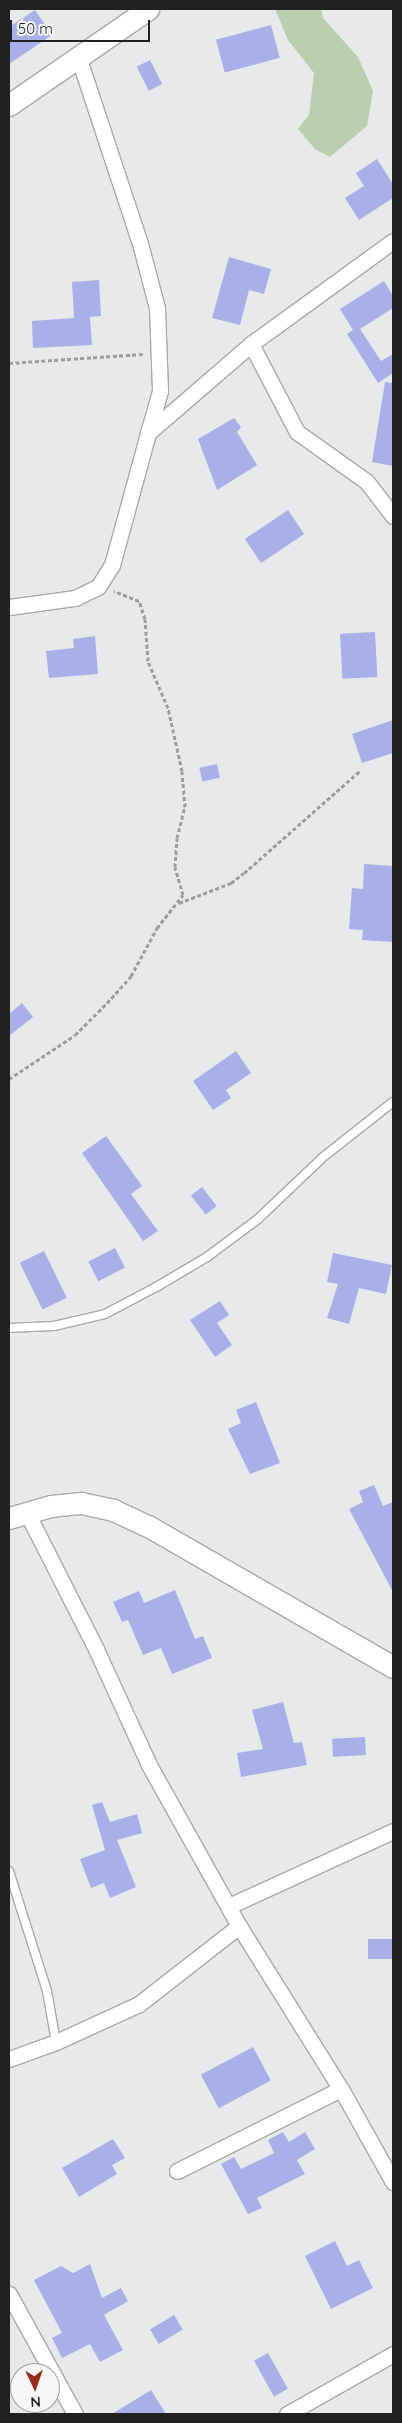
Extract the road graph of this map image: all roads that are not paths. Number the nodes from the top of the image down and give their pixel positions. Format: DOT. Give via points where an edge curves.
graph roads {
  1 [pos="148,9"];
  2 [pos="78,56"];
  3 [pos="9,105"];
  4 [pos="393,241"];
  5 [pos="251,344"];
  6 [pos="148,433"];
  7 [pos="393,516"];
  8 [pos="9,607"];
  9 [pos="393,1102"];
  10 [pos="9,1328"];
  11 [pos="17,1515"];
  12 [pos="393,1667"];
  13 [pos="393,1831"];
  14 [pos="9,1872"];
  15 [pos="229,1906"];
  16 [pos="239,1926"];
  17 [pos="56,2042"];
  18 [pos="9,2059"];
  19 [pos="341,2089"];
  20 [pos="177,2171"];
  21 [pos="393,2182"];
  22 [pos="9,2294"];
  23 [pos="393,2354"];
  24 [pos="75,2414"];
  25 [pos="287,2414"];
  1 -- 2 [label="street"];
  2 -- 3 [label="street"];
  2 -- 6 [label="street" via="142,247 157,308 160,391"];
  4 -- 5 [label="street"];
  5 -- 6 [label="street"];
  5 -- 7 [label="street" via="297,432 367,482"];
  6 -- 8 [label="street" via="112,565 98,587 75,598"];
  9 -- 10 [label="lane" via="322,1158 258,1218 207,1257 158,1286 105,1314 54,1326"];
  11 -- 12 [label="street" via="81,1503 113,1510 148,1526"];
  11 -- 15 [label="street" via="96,1649 149,1765"];
  13 -- 15 [label="street"];
  14 -- 17 [label="lane" via="47,1991"];
  15 -- 16 [label="street"];
  16 -- 17 [label="street" via="139,2004"];
  16 -- 19 [label="street"];
  17 -- 18 [label="street"];
  19 -- 20 [label="street"];
  19 -- 21 [label="street"];
  22 -- 24 [label="street"];
  23 -- 25 [label="street"];
}
